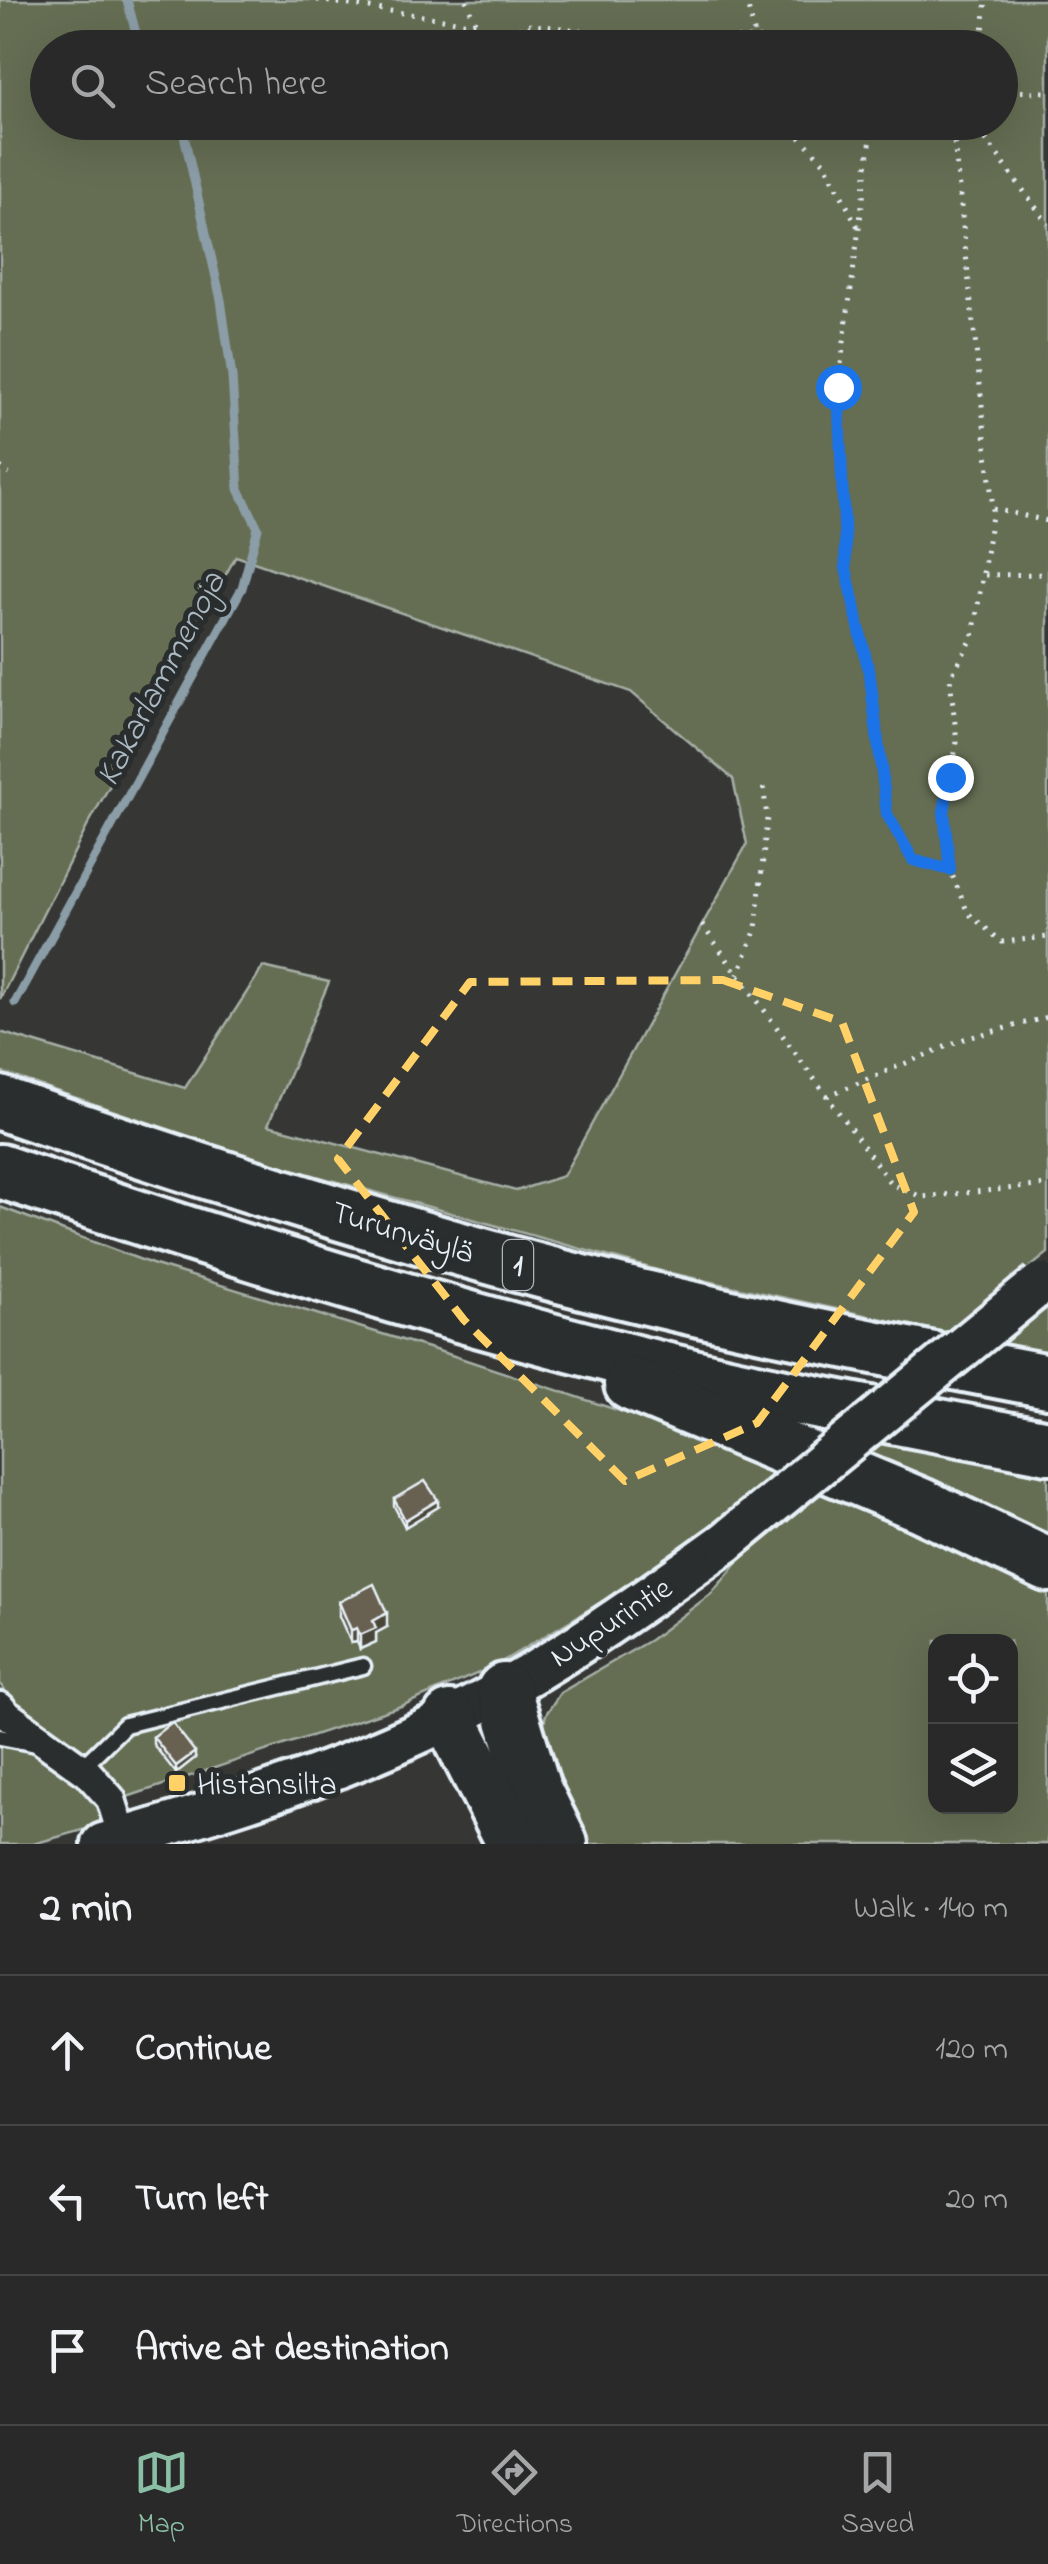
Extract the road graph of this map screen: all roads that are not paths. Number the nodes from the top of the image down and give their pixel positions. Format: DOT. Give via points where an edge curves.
graph roads {
  1 [pos="0,1103"];
  2 [pos="0,1171"];
  3 [pos="1044,1281"];
  4 [pos="488,1322"];
  5 [pos="1048,1381"];
  6 [pos="1048,1447"];
  7 [pos="1048,1565"];
  8 [pos="362,1666"];
  9 [pos="504,1690"];
  10 [pos="0,1706"];
  11 [pos="450,1718"];
  12 [pos="0,1737"];
  13 [pos="52,1747"];
  14 [pos="81,1768"];
  15 [pos="113,1841"];
  16 [pos="514,1844"];
  17 [pos="561,1844"];
  1 -- 5 [label="highway, Turunväylä / 1" via="170,1162 529,1268 813,1336"];
  2 -- 4 [label="highway, Turunväylä / 1"];
  3 -- 9 [label="main road, Nupurintie, bridge" via="726,1542"];
  4 -- 6 [label="highway, Turunväylä / 1" via="676,1371"];
  4 -- 7 [label="highway"];
  8 -- 14 [label="lane" via="125,1726"];
  9 -- 11 [label="main road, Nupurintie"];
  9 -- 17 [label="highway" via="534,1789"];
  10 -- 13 [label="street"];
  11 -- 15 [label="main road, Nupurintie" via="347,1764"];
  11 -- 16 [label="highway"];
  12 -- 13 [label="lane"];
  13 -- 14 [label="street"];
  14 -- 15 [label="street" via="111,1799"];
}
